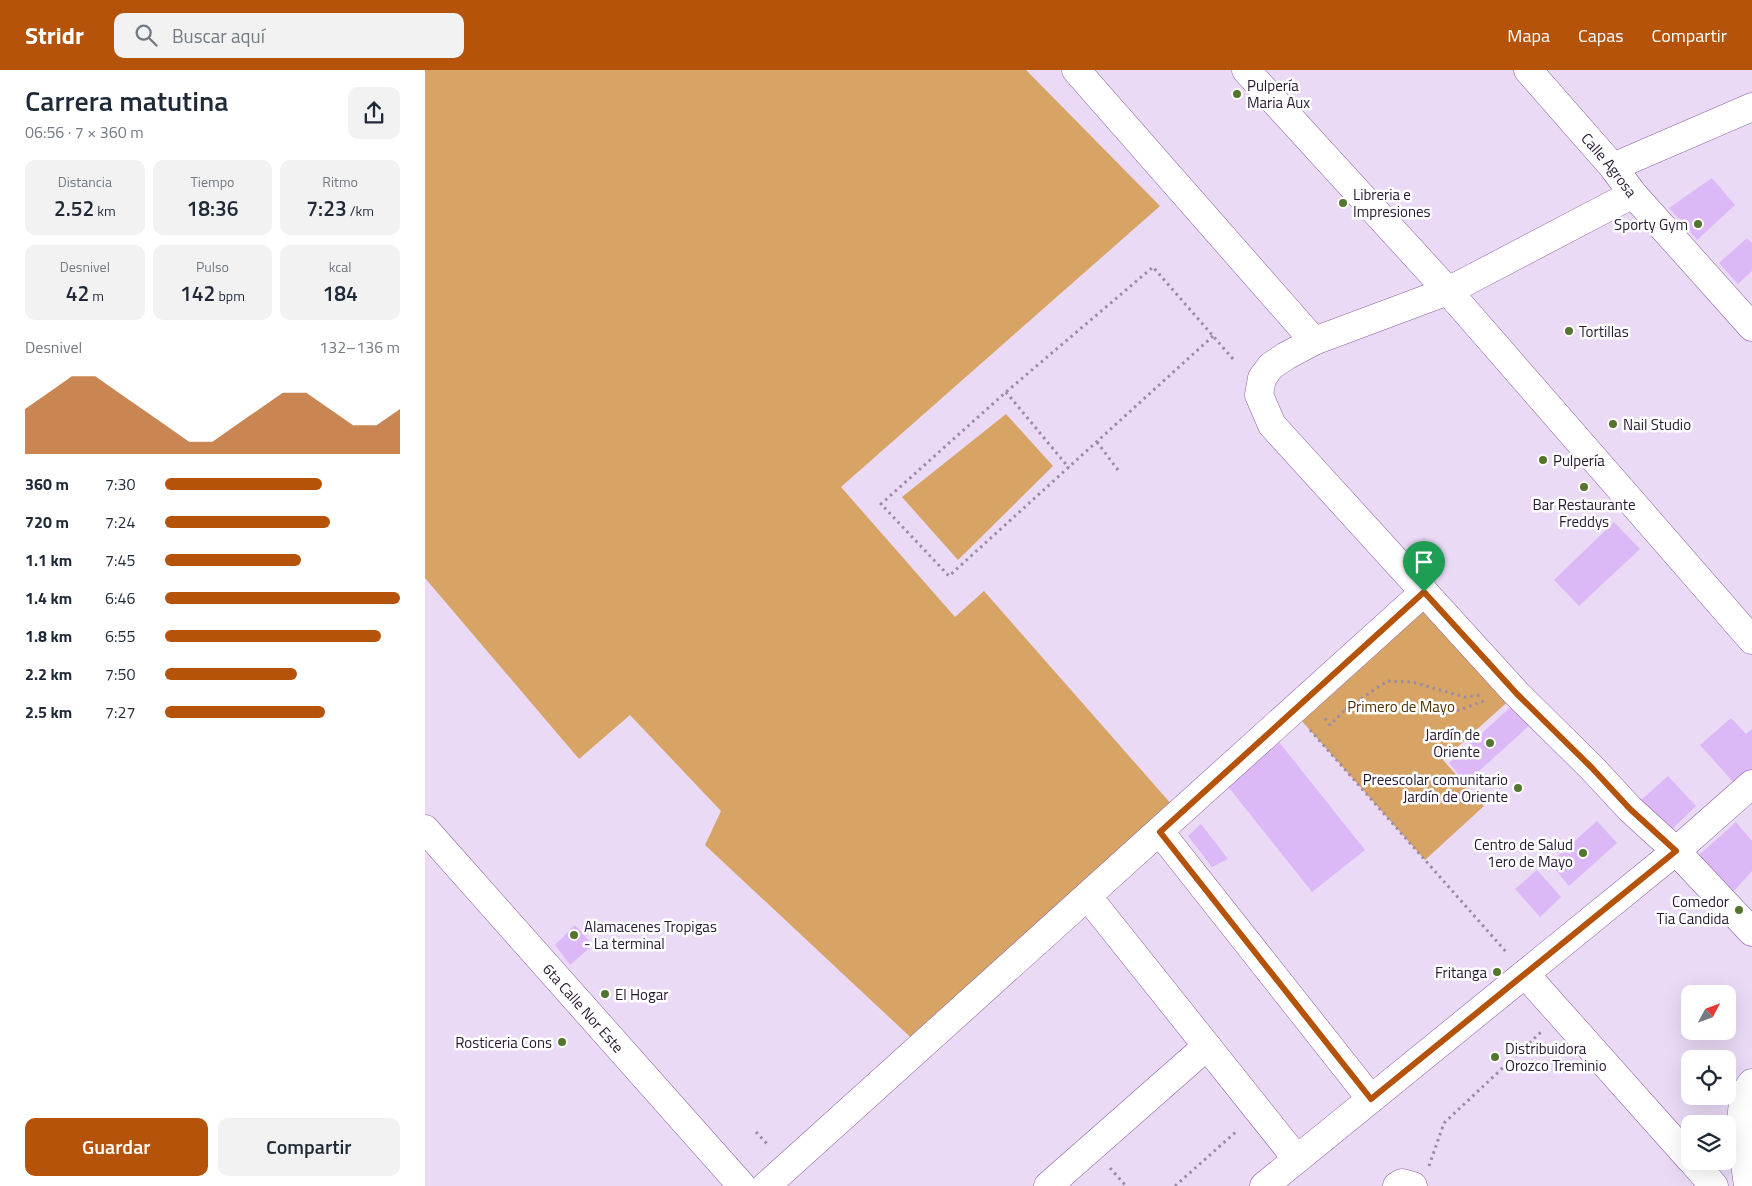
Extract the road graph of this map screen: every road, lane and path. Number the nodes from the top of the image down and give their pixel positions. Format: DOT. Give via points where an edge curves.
graph roads {
  1 [pos="1077,70"];
  2 [pos="1246,70"];
  3 [pos="1528,70"];
  4 [pos="1752,107"];
  5 [pos="1613,167"];
  6 [pos="1633,194"];
  7 [pos="1448,291"];
  8 [pos="1752,327"];
  9 [pos="1213,336"];
  10 [pos="1314,341"];
  11 [pos="1233,359"];
  12 [pos="1006,392"];
  13 [pos="1097,442"];
  14 [pos="1069,468"];
  15 [pos="1118,470"];
  16 [pos="1424,592"];
  17 [pos="1752,640"];
  18 [pos="1513,690"];
  19 [pos="1345,710"];
  20 [pos="1293,711"];
  21 [pos="1331,725"];
  22 [pos="1752,784"];
  23 [pos="425,829"];
  24 [pos="1160,832"];
  25 [pos="1676,851"];
  26 [pos="1088,897"];
  27 [pos="1752,932"];
  28 [pos="1525,974"];
  29 [pos="1560,1014"];
  30 [pos="1207,1046"];
  31 [pos="1752,1083"];
  32 [pos="1371,1099"];
  33 [pos="1259,1112"];
  34 [pos="1681,1149"];
  35 [pos="1297,1159"];
  36 [pos="1700,1170"];
  37 [pos="1421,1177"];
  38 [pos="742,1186"];
  39 [pos="767,1186"];
  40 [pos="1048,1186"];
  41 [pos="1175,1186"];
  42 [pos="1264,1186"];
  43 [pos="1397,1186"];
  44 [pos="1714,1186"];
  45 [pos="1748,1186"];
  1 -- 10 [label="street"];
  2 -- 7 [label="street"];
  3 -- 5 [label="street, Calle Agrosa"];
  4 -- 5 [label="street"];
  5 -- 6 [label="street, Calle Agrosa"];
  6 -- 7 [label="street"];
  6 -- 8 [label="street, Calle Agrosa"];
  7 -- 10 [label="street"];
  7 -- 17 [label="street"];
  9 -- 11 [label="path"];
  9 -- 12 [label="path" via="1153,267"];
  9 -- 13 [label="path"];
  10 -- 16 [label="street" via="1271,366 1262,378 1259,395 1272,424"];
  12 -- 14 [label="path"];
  12 -- 14 [label="path" via="881,504 949,576"];
  13 -- 14 [label="path"];
  13 -- 15 [label="path"];
  16 -- 18 [label="street"];
  16 -- 20 [label="street"];
  18 -- 19 [label="path" via="1448,714 1378,706"];
  18 -- 19 [label="path" via="1465,698 1412,682 1387,682"];
  18 -- 25 [label="street"];
  19 -- 21 [label="path"];
  20 -- 24 [label="street"];
  20 -- 28 [label="path"];
  22 -- 25 [label="street"];
  23 -- 38 [label="street, 6ta Calle Nor Este"];
  24 -- 26 [label="street"];
  24 -- 32 [label="street"];
  25 -- 27 [label="street"];
  25 -- 28 [label="street"];
  26 -- 30 [label="street"];
  26 -- 39 [label="street"];
  28 -- 29 [label="street"];
  28 -- 32 [label="street"];
  29 -- 34 [label="street"];
  29 -- 37 [label="path" via="1444,1123"];
  30 -- 33 [label="street"];
  30 -- 40 [label="street"];
  31 -- 45 [label="street" via="1747,1089 1741,1116"];
  32 -- 35 [label="street"];
  33 -- 35 [label="street"];
  33 -- 41 [label="path"];
  35 -- 42 [label="street"];
  36 -- 44 [label="street"];
  37 -- 43 [label="street"];
}
